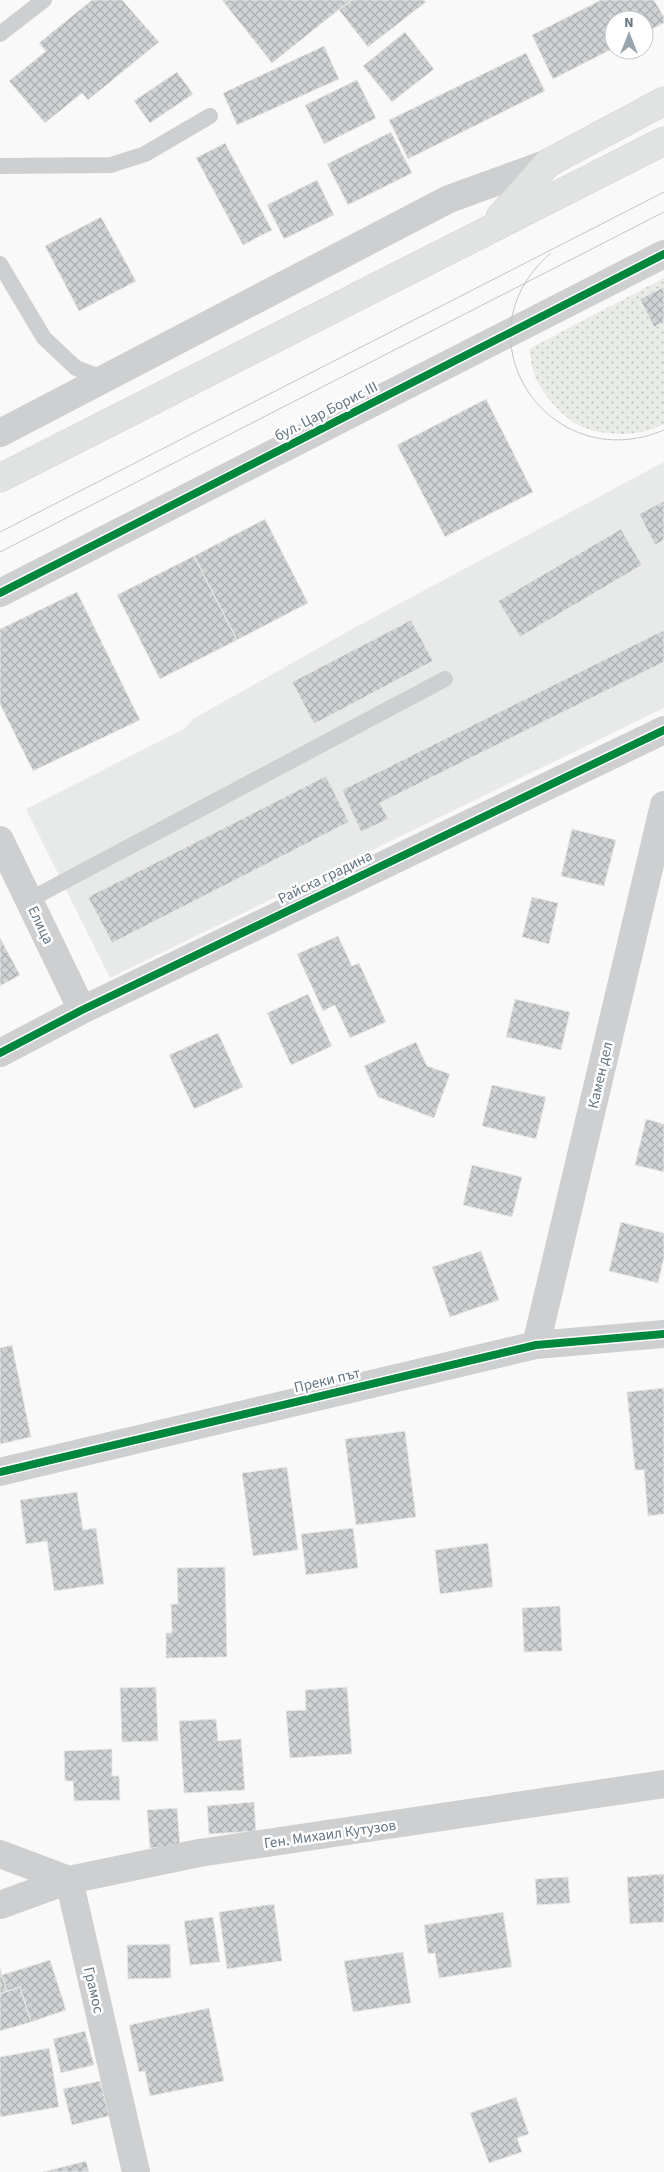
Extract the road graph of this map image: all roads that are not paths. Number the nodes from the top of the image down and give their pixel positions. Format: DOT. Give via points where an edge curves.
graph roads {
  1 [pos="44,0"];
  2 [pos="0,34"];
  3 [pos="664,101"];
  4 [pos="210,116"];
  5 [pos="664,141"];
  6 [pos="548,163"];
  7 [pos="0,166"];
  8 [pos="491,228"];
  9 [pos="664,254"];
  10 [pos="0,264"];
  11 [pos="105,379"];
  12 [pos="0,433"];
  13 [pos="0,478"];
  14 [pos="0,592"];
  15 [pos="445,680"];
  16 [pos="664,730"];
  17 [pos="664,805"];
  18 [pos="0,840"];
  19 [pos="29,900"];
  20 [pos="82,1010"];
  21 [pos="0,1052"];
  22 [pos="664,1334"];
  23 [pos="536,1345"];
  24 [pos="0,1472"];
  25 [pos="664,1784"];
  26 [pos="0,1854"];
  27 [pos="69,1880"];
  28 [pos="0,1904"];
  29 [pos="136,2172"];
  1 -- 2 [label="lane"];
  3 -- 6 [label="main road"];
  4 -- 7 [label="lane" via="145,154 111,165"];
  5 -- 8 [label="main road"];
  6 -- 8 [label="main road"];
  6 -- 11 [label="street" via="449,198"];
  8 -- 13 [label="main road"];
  9 -- 14 [label="street, бул. Цар Борис III"];
  10 -- 11 [label="lane" via="44,338 76,368"];
  11 -- 12 [label="street"];
  15 -- 19 [label="lane"];
  16 -- 20 [label="street, Райска градина"];
  17 -- 23 [label="street, Камен дел"];
  18 -- 19 [label="street, Елица"];
  19 -- 20 [label="street, Елица"];
  20 -- 21 [label="street, Райска градина"];
  22 -- 23 [label="street, Преки път"];
  23 -- 24 [label="street, Преки път"];
  25 -- 27 [label="street, Ген. Михаил Кутузов" via="199,1853"];
  26 -- 27 [label="street"];
  27 -- 28 [label="street, Ген. Михаил Кутузов"];
  27 -- 29 [label="street, Грамос"];
}
